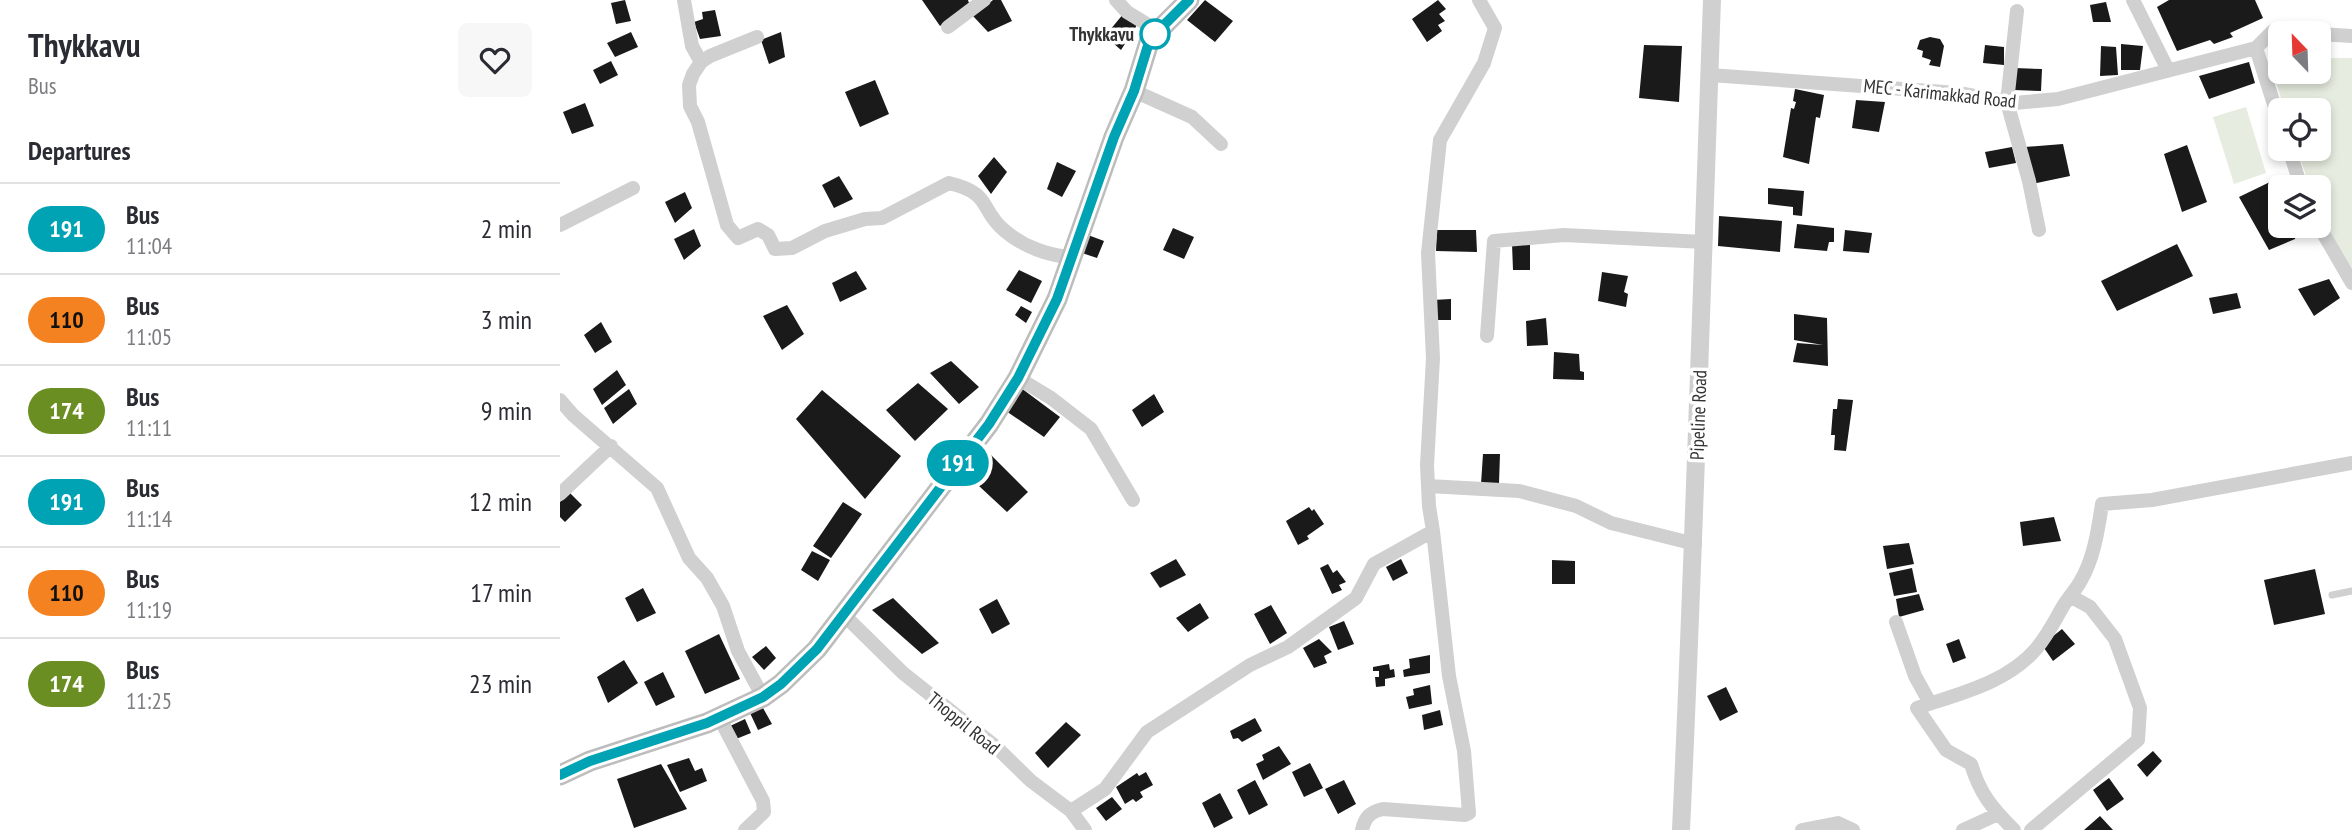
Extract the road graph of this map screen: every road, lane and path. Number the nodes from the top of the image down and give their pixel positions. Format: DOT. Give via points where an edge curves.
graph roads {
  1 [pos="684,0"];
  2 [pos="984,0"];
  3 [pos="1116,0"];
  4 [pos="1189,0"];
  5 [pos="1479,0"];
  6 [pos="1712,0"];
  7 [pos="2133,0"];
  8 [pos="2017,11"];
  9 [pos="948,27"];
  10 [pos="1158,31"];
  11 [pos="2331,35"];
  12 [pos="2268,36"];
  13 [pos="2352,36"];
  14 [pos="757,37"];
  15 [pos="2256,48"];
  16 [pos="701,62"];
  17 [pos="2168,70"];
  18 [pos="1710,75"];
  19 [pos="1134,91"];
  20 [pos="2272,98"];
  21 [pos="2007,102"];
  22 [pos="1221,144"];
  23 [pos="633,188"];
  24 [pos="560,225"];
  25 [pos="2039,230"];
  26 [pos="2326,238"];
  27 [pos="1704,242"];
  28 [pos="1072,257"];
  29 [pos="2352,283"];
  30 [pos="1487,336"];
  31 [pos="1018,378"];
  32 [pos="560,400"];
  33 [pos="611,446"];
  34 [pos="2352,463"];
  35 [pos="1428,486"];
  36 [pos="560,494"];
  37 [pos="1133,500"];
  38 [pos="1433,531"];
  39 [pos="1695,544"];
  40 [pos="2352,591"];
  41 [pos="2332,595"];
  42 [pos="2070,596"];
  43 [pos="844,615"];
  44 [pos="1896,622"];
  45 [pos="763,697"];
  46 [pos="1930,703"];
  47 [pos="719,718"];
  48 [pos="560,775"];
  49 [pos="1071,811"];
  50 [pos="1998,814"];
  51 [pos="745,830"];
  52 [pos="1084,830"];
  53 [pos="1362,830"];
  54 [pos="1681,830"];
  55 [pos="1802,830"];
  56 [pos="1853,830"];
  57 [pos="1963,830"];
  58 [pos="2014,830"];
  59 [pos="2031,830"];
  1 -- 16 [label="street" via="692,46"];
  2 -- 9 [label="street"];
  3 -- 10 [label="street" via="1126,12"];
  4 -- 10 [label="main road"];
  5 -- 35 [label="street" via="1495,28 1484,63 1440,139 1428,253 1433,358"];
  6 -- 18 [label="street, Pipeline Road"];
  7 -- 17 [label="street"];
  8 -- 21 [label="street"];
  10 -- 19 [label="main road" via="1150,39"];
  11 -- 13 [label="street"];
  12 -- 15 [label="street, MEC - Karimakkad Road"];
  14 -- 16 [label="street"];
  15 -- 17 [label="street, MEC - Karimakkad Road"];
  15 -- 20 [label="street"];
  16 -- 28 [label="street" via="689,85 690,106 727,225 738,237 758,229 768,234 775,249 792,248 825,231 882,218 948,183 978,193 1004,230 1023,243 1058,257"];
  17 -- 21 [label="street, MEC - Karimakkad Road" via="2058,99"];
  18 -- 21 [label="street, MEC - Karimakkad Road" via="1958,93"];
  18 -- 27 [label="street, Pipeline Road"];
  19 -- 22 [label="street" via="1192,117"];
  19 -- 28 [label="main road"];
  21 -- 25 [label="street"];
  23 -- 24 [label="street"];
  26 -- 29 [label="street"];
  27 -- 30 [label="street" via="1564,235 1494,240"];
  27 -- 39 [label="street, Pipeline Road"];
  28 -- 31 [label="main road"];
  31 -- 37 [label="street" via="1091,429"];
  31 -- 43 [label="main road" via="989,424"];
  32 -- 33 [label="street"];
  33 -- 36 [label="street"];
  33 -- 45 [label="street" via="657,488 689,558 723,606 738,651"];
  34 -- 42 [label="street" via="2152,500 2102,504 2091,559"];
  35 -- 38 [label="street"];
  35 -- 39 [label="street" via="1518,491 1576,506 1611,523"];
  38 -- 49 [label="street" via="1374,564 1356,598 1288,647 1250,665 1147,732 1105,789"];
  38 -- 53 [label="street" via="1469,813 1383,809 1364,820"];
  39 -- 54 [label="street, Pipeline Road"];
  40 -- 41 [label="lane"];
  42 -- 46 [label="street" via="2035,650 2017,666 1985,684"];
  42 -- 59 [label="street" via="2090,607 2115,639 2140,708 2138,740"];
  43 -- 45 [label="main road" via="817,649"];
  43 -- 49 [label="street, Thoppil Road" via="903,673"];
  44 -- 46 [label="street" via="1914,676"];
  45 -- 47 [label="main road"];
  46 -- 50 [label="street" via="1917,708 1946,750 1971,764 1977,786"];
  47 -- 48 [label="main road"];
  47 -- 51 [label="street" via="763,801 764,812"];
  49 -- 52 [label="street, Thoppil Road"];
  50 -- 57 [label="street"];
  50 -- 58 [label="street"];
  55 -- 56 [label="street" via="1838,823"];
}
